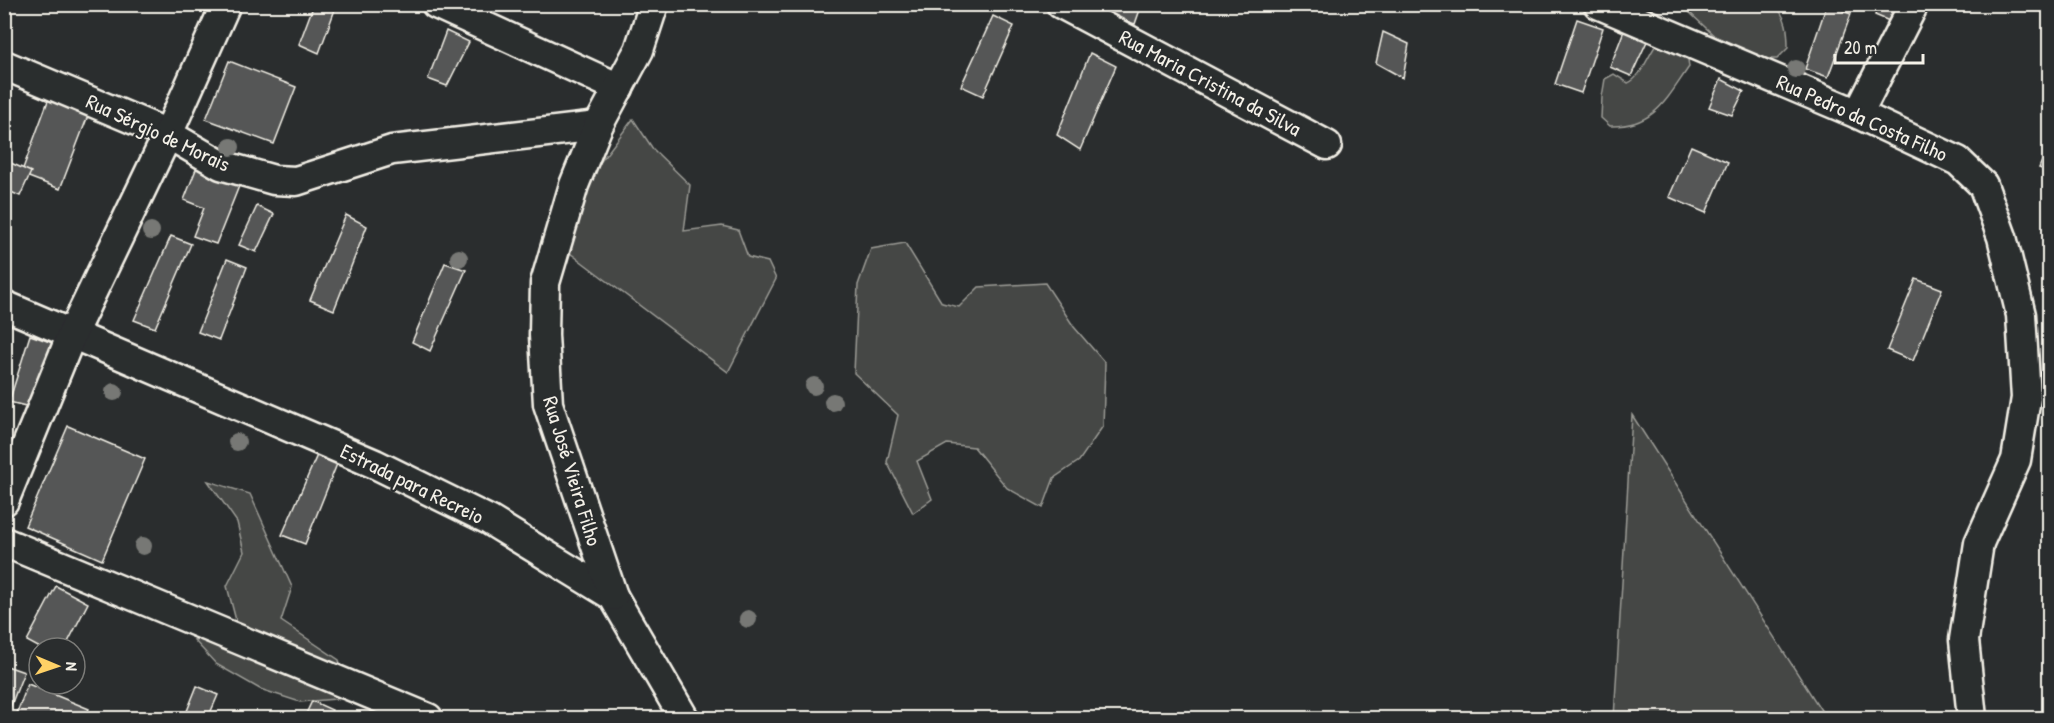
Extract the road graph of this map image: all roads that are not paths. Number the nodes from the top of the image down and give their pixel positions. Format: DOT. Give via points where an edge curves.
graph roads {
  1 [pos="226,4"];
  2 [pos="436,4"];
  3 [pos="654,4"];
  4 [pos="1061,4"];
  5 [pos="1598,4"];
  6 [pos="1914,4"];
  7 [pos="4,65"];
  8 [pos="619,88"];
  9 [pos="1858,114"];
  10 [pos="598,126"];
  11 [pos="168,134"];
  12 [pos="1327,145"];
  13 [pos="4,305"];
  14 [pos="72,334"];
  15 [pos="4,501"];
  16 [pos="4,542"];
  17 [pos="613,596"];
  18 [pos="428,718"];
  19 [pos="684,718"];
  20 [pos="1972,718"];
  1 -- 11 [label="street"];
  2 -- 8 [label="street"];
  3 -- 8 [label="street, Rua José Vieira Filho" via="639,50"];
  4 -- 12 [label="street, Rua Maria Cristina da Silva"];
  5 -- 9 [label="street, Rua Pedro da Costa Filho"];
  6 -- 9 [label="street"];
  7 -- 11 [label="street, Rua Sérgio de Morais"];
  8 -- 10 [label="street, Rua José Vieira Filho"];
  9 -- 20 [label="street, Rua Pedro da Costa Filho" via="1958,161 1983,185 2002,237 2021,315 2026,398 2016,460 1979,543 1964,639"];
  10 -- 11 [label="street, Rua Sérgio de Morais" via="392,150 296,181 274,180 221,165"];
  10 -- 17 [label="street, Rua José Vieira Filho" via="574,185 545,283 544,334 548,404"];
  11 -- 14 [label="street"];
  13 -- 14 [label="street, Estrada para Recreio"];
  14 -- 15 [label="street"];
  14 -- 17 [label="street, Estrada para Recreio" via="385,469 489,520"];
  16 -- 18 [label="street"];
  17 -- 19 [label="street, Estrada para Recreio"];
}
